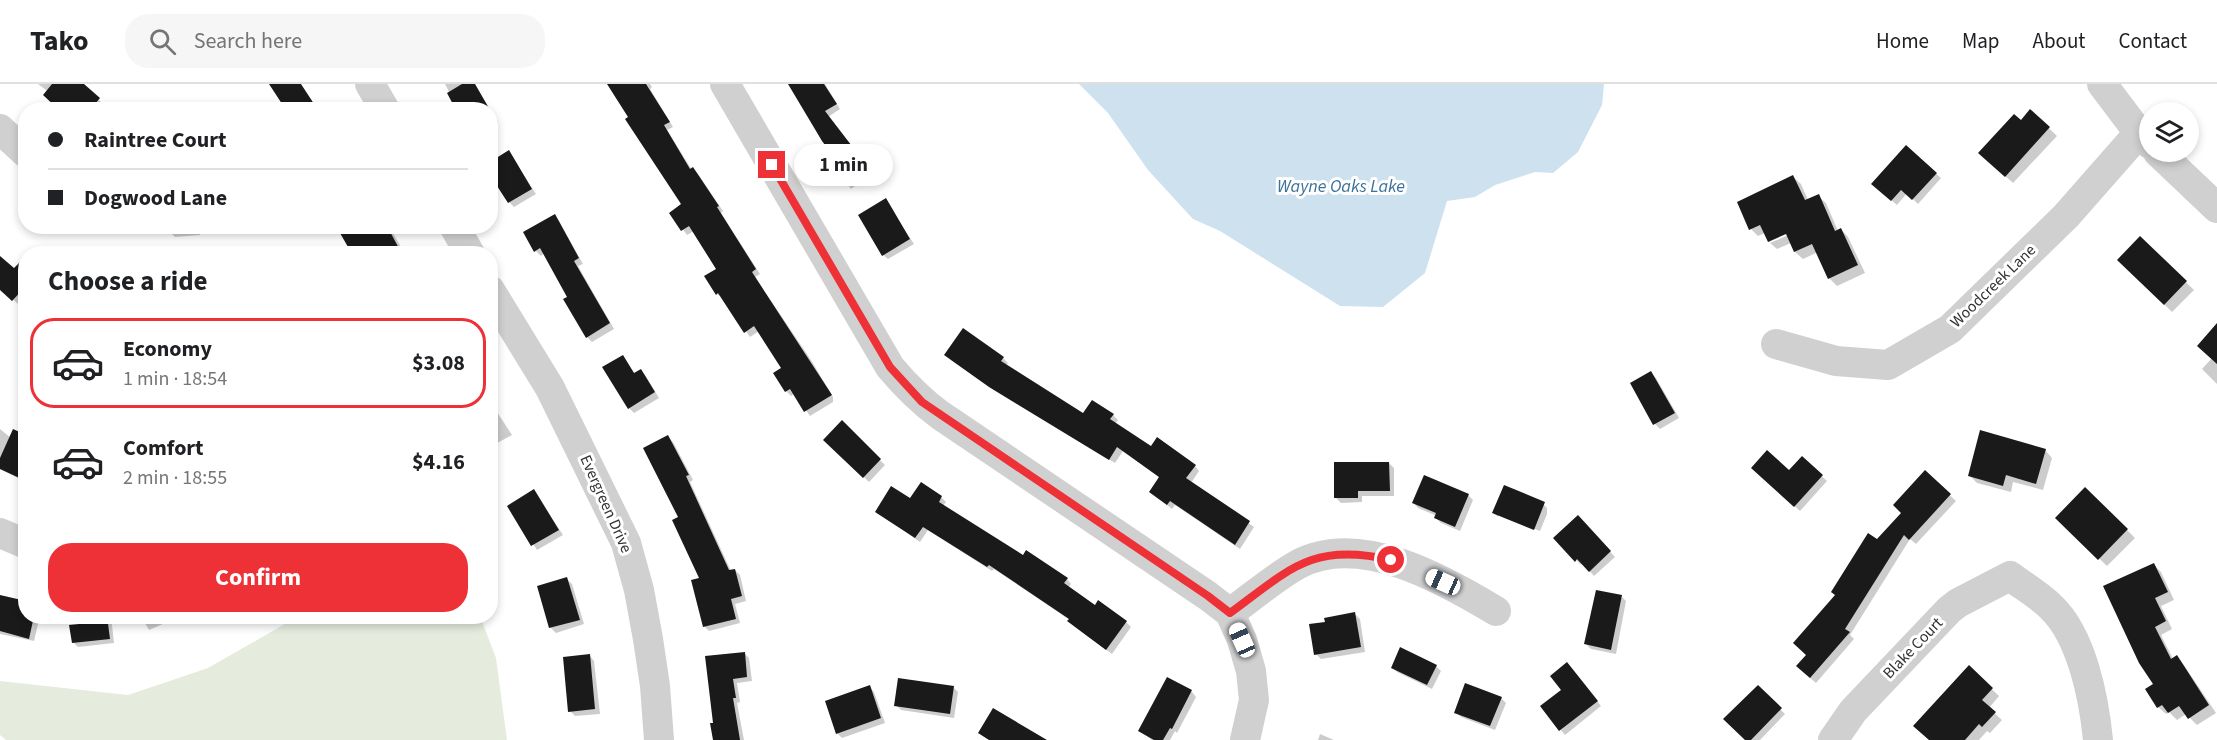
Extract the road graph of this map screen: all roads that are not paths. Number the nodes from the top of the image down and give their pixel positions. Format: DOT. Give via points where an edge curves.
graph roads {
  1 [pos="370,84"];
  2 [pos="725,84"];
  3 [pos="2102,84"];
  4 [pos="380,102"];
  5 [pos="0,129"];
  6 [pos="2139,130"];
  7 [pos="18,146"];
  8 [pos="2139,152"];
  9 [pos="2169,162"];
  10 [pos="2217,208"];
  11 [pos="499,325"];
  12 [pos="1776,344"];
  13 [pos="0,533"];
  14 [pos="18,541"];
  15 [pos="1496,611"];
  16 [pos="1230,613"];
  17 [pos="659,740"];
  18 [pos="1245,740"];
  19 [pos="1833,740"];
  20 [pos="2098,740"];
  1 -- 4 [label="street"];
  2 -- 16 [label="street" via="890,367 922,402"];
  3 -- 6 [label="street"];
  5 -- 7 [label="street"];
  8 -- 12 [label="street, Woodcreek Lane" via="2066,216 1950,329 1888,365 1836,361"];
  9 -- 10 [label="street"];
  11 -- 17 [label="street, Evergreen Drive" via="550,388 626,543 648,639"];
  13 -- 14 [label="street"];
  15 -- 16 [label="street" via="1460,590 1391,560 1354,554 1314,558 1297,565"];
  16 -- 18 [label="street" via="1251,671 1254,700"];
  19 -- 20 [label="street, Blake Court" via="1853,711 1949,610 2010,576 2050,606 2068,630 2091,690"];
}
